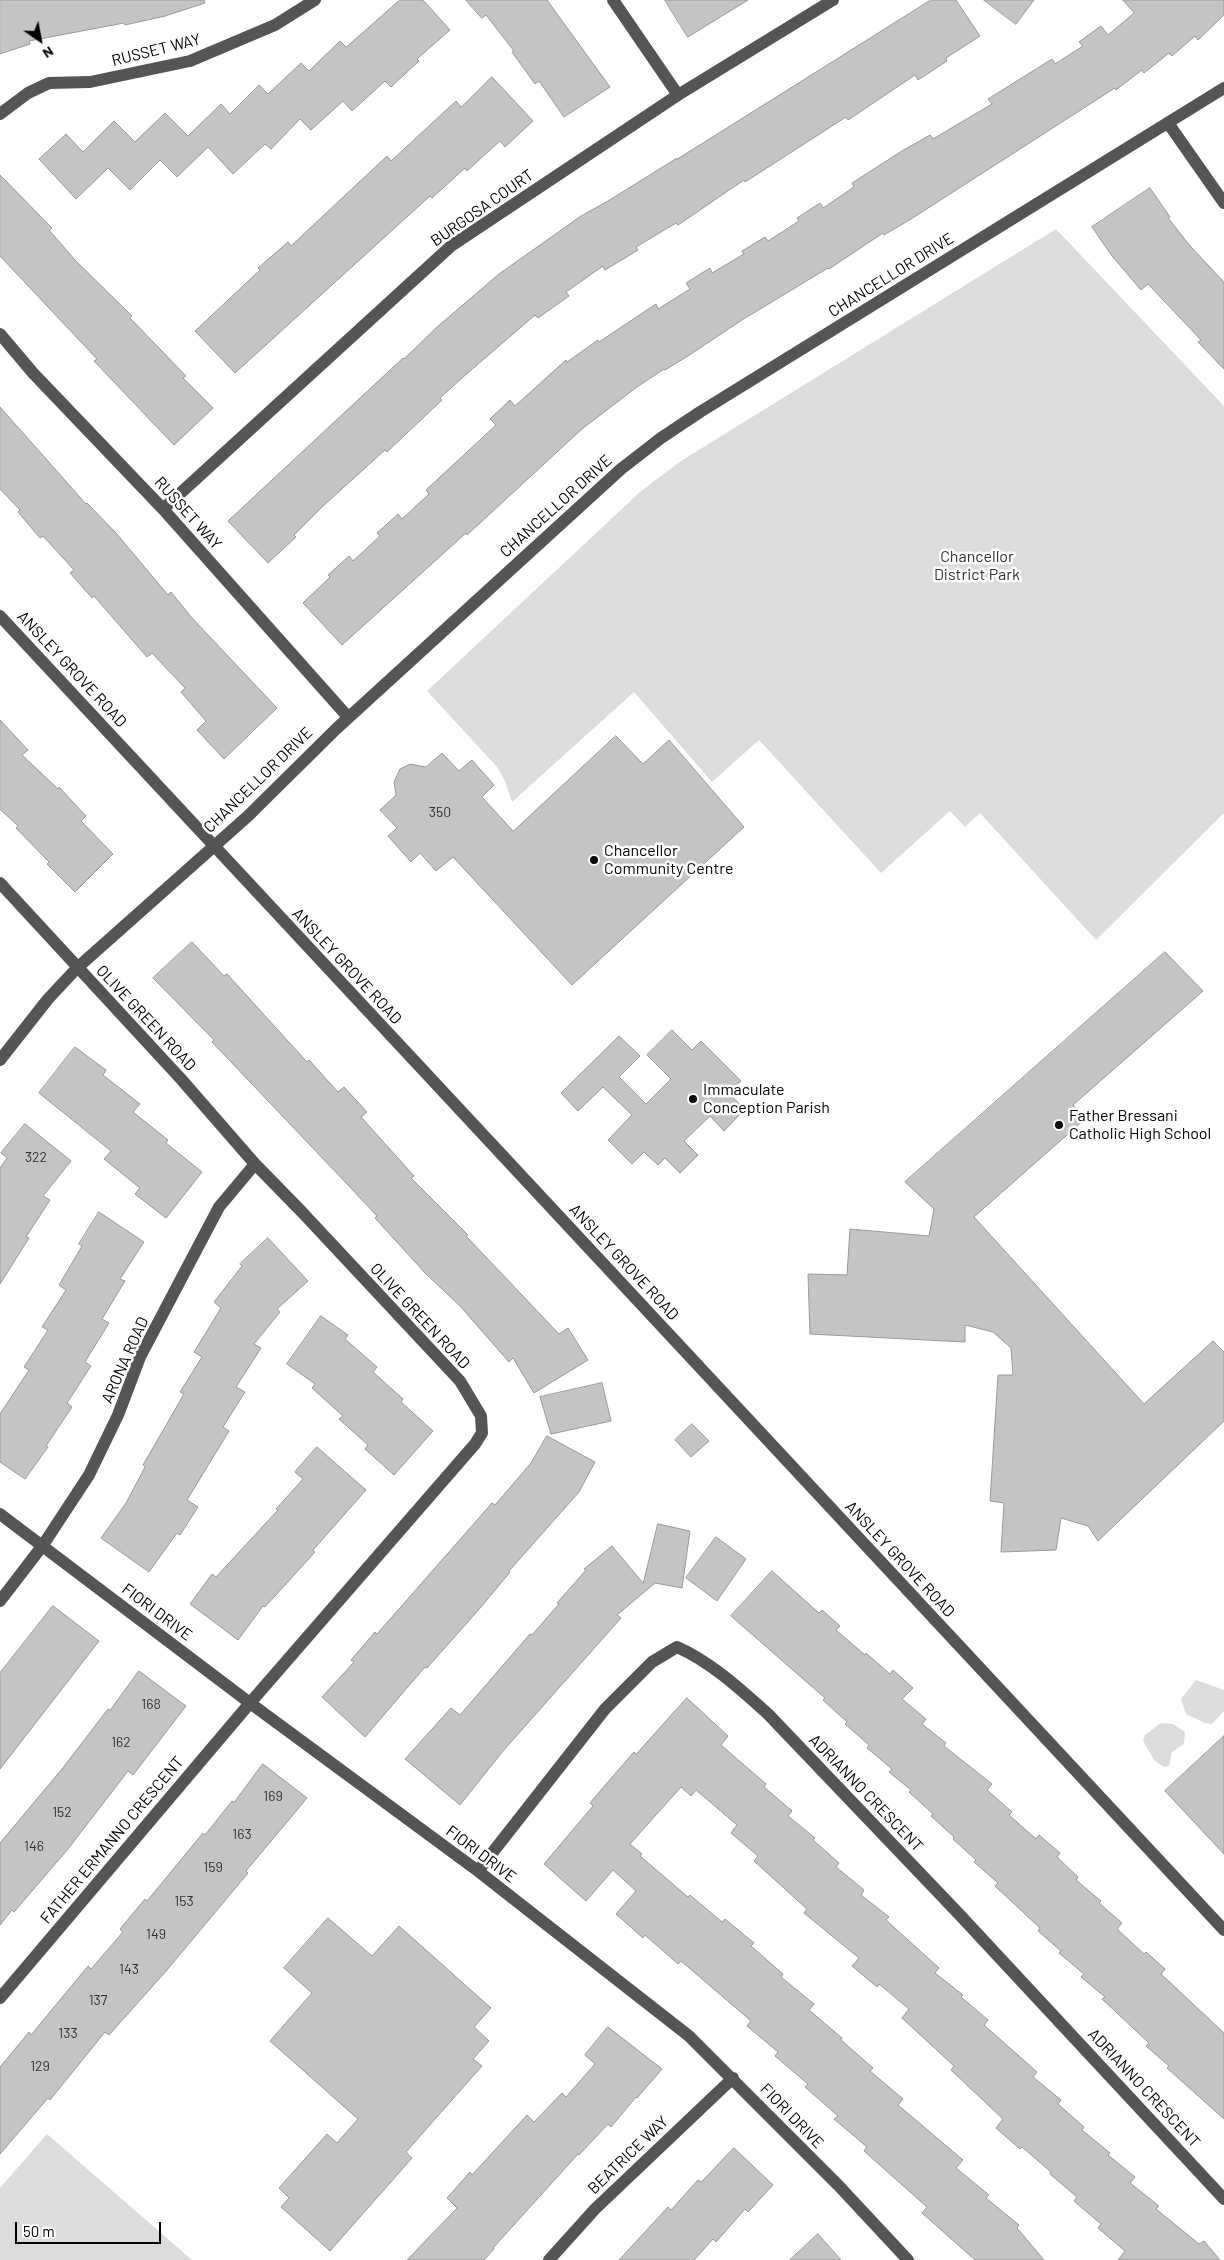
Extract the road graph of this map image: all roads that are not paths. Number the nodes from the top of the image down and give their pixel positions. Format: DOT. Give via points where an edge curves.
graph roads {
  1 [pos="315,0"];
  2 [pos="613,0"];
  3 [pos="833,0"];
  4 [pos="1224,88"];
  5 [pos="678,95"];
  6 [pos="0,114"];
  7 [pos="1168,123"];
  8 [pos="1224,203"];
  9 [pos="0,334"];
  10 [pos="163,510"];
  11 [pos="0,616"];
  12 [pos="348,717"];
  13 [pos="213,846"];
  14 [pos="0,883"];
  15 [pos="77,968"];
  16 [pos="0,1060"];
  17 [pos="255,1164"];
  18 [pos="0,1514"];
  19 [pos="44,1545"];
  20 [pos="0,1601"];
  21 [pos="250,1703"];
  22 [pos="478,1871"];
  23 [pos="1224,1930"];
  24 [pos="0,1998"];
  25 [pos="733,2078"];
  26 [pos="1224,2199"];
  27 [pos="550,2260"];
  28 [pos="908,2260"];
  1 -- 6 [label="street, RUSSET WAY" via="275,25 190,61 90,82 49,83 28,93"];
  2 -- 5 [label="street"];
  3 -- 5 [label="street, BURGOSA COURT"];
  4 -- 7 [label="street, CHANCELLOR DRIVE"];
  5 -- 10 [label="street, BURGOSA COURT" via="451,246"];
  7 -- 8 [label="street"];
  7 -- 12 [label="street, CHANCELLOR DRIVE" via="660,438 614,475"];
  9 -- 10 [label="street, RUSSET WAY"];
  10 -- 12 [label="street, RUSSET WAY"];
  11 -- 13 [label="street, ANSLEY GROVE ROAD"];
  12 -- 13 [label="street, CHANCELLOR DRIVE"];
  13 -- 15 [label="street, CHANCELLOR DRIVE"];
  13 -- 23 [label="street, ANSLEY GROVE ROAD"];
  14 -- 15 [label="street, OLIVE GREEN ROAD"];
  15 -- 16 [label="street, CHANCELLOR DRIVE"];
  15 -- 17 [label="street, OLIVE GREEN ROAD"];
  17 -- 19 [label="street, ARONA ROAD" via="219,1207 140,1356 118,1415 90,1475"];
  17 -- 21 [label="street, OLIVE GREEN ROAD" via="460,1382 481,1416 482,1433"];
  18 -- 19 [label="street, FIORI DRIVE"];
  19 -- 20 [label="street"];
  19 -- 21 [label="street, FIORI DRIVE"];
  21 -- 22 [label="street, FIORI DRIVE"];
  21 -- 24 [label="street, FATHER ERMANNO CRESCENT"];
  22 -- 25 [label="street, FIORI DRIVE" via="689,2036"];
  22 -- 26 [label="street, ADRIANNO CRESCENT" via="605,1709 652,1662 677,1647 696,1655 736,1686 788,1735"];
  25 -- 27 [label="street, BEATRICE WAY" via="595,2209"];
  25 -- 28 [label="street, FIORI DRIVE"];
}
